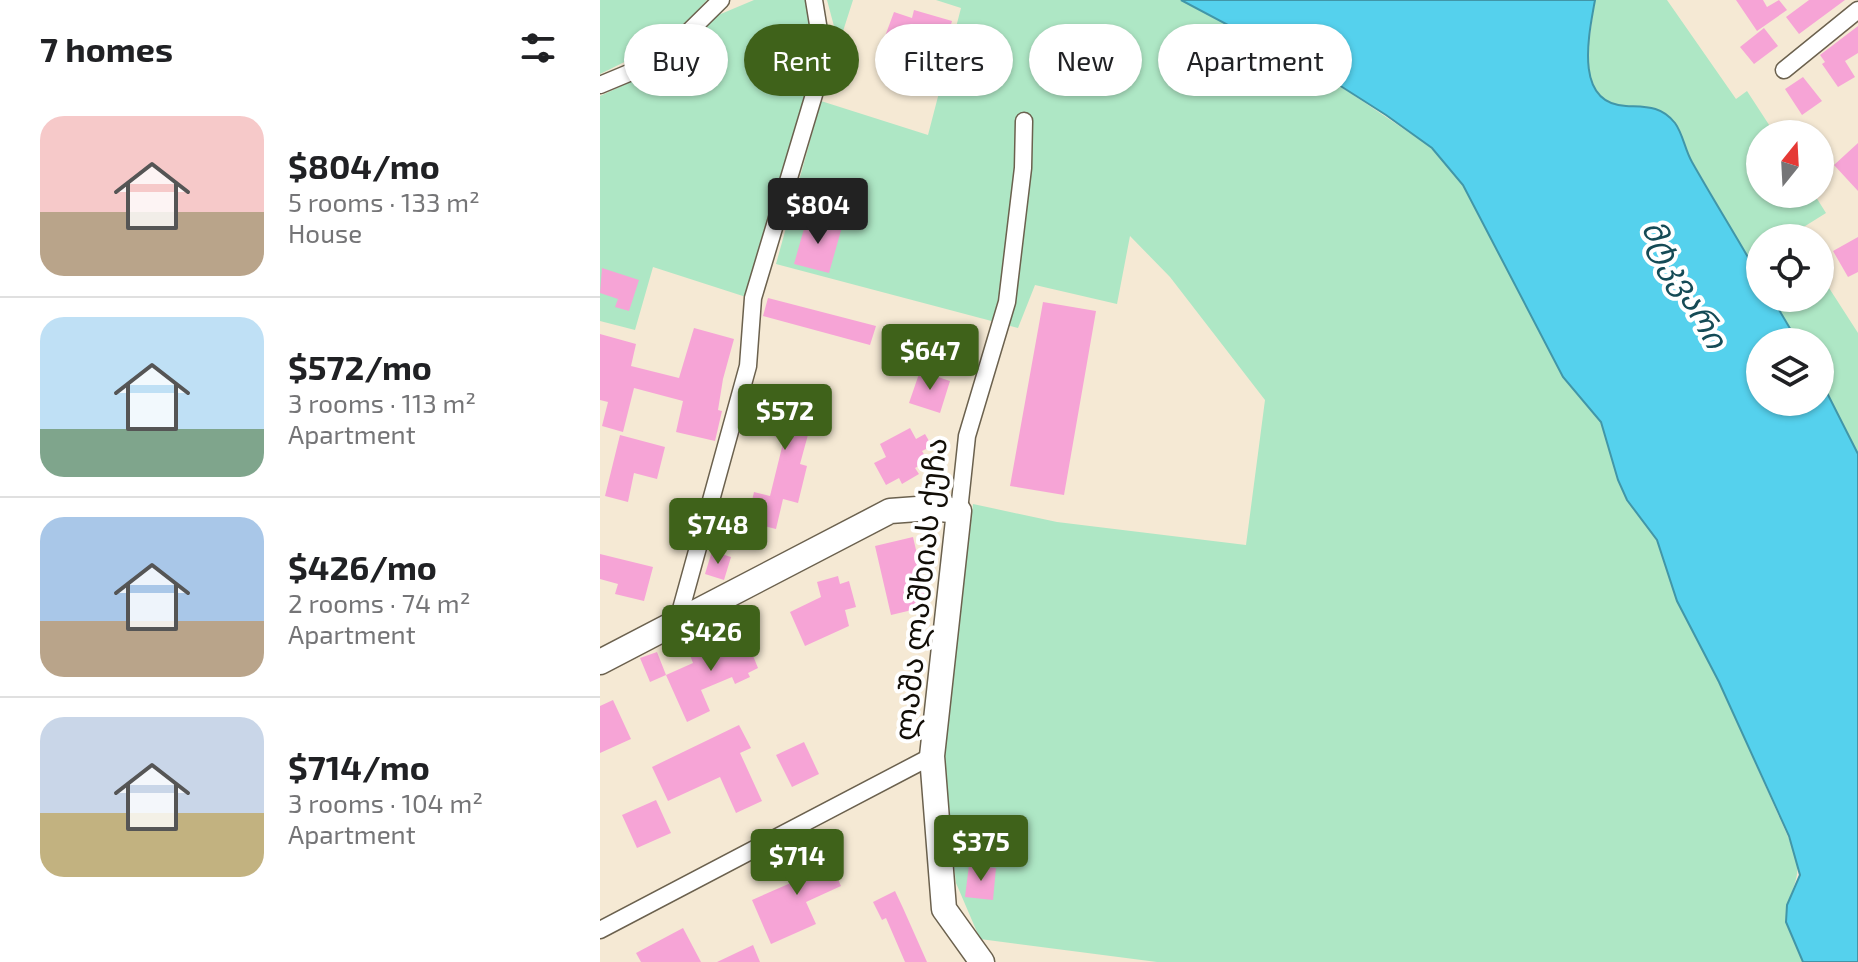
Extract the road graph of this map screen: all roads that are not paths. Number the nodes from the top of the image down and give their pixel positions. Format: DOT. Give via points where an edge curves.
graph roads {
  1 [pos="721,0"];
  2 [pos="814,0"];
  3 [pos="1858,10"];
  4 [pos="1784,70"];
  5 [pos="600,85"];
  6 [pos="1024,121"];
  7 [pos="959,511"];
  8 [pos="678,620"];
  9 [pos="600,662"];
  10 [pos="932,756"];
  11 [pos="600,930"];
  12 [pos="982,962"];
  1 -- 5 [label="street" via="660,60"];
  2 -- 8 [label="street" via="822,49 819,78 753,298 748,366"];
  3 -- 4 [label="street"];
  6 -- 7 [label="street, ლაშა ლაშხიას ქუჩა" via="1007,302 967,436"];
  7 -- 8 [label="street" via="890,511"];
  7 -- 10 [label="street, ლაშა ლაშხიას ქუჩა"];
  8 -- 9 [label="street"];
  10 -- 11 [label="street"];
  10 -- 12 [label="street, ლაშა ლაშხიას ქუჩა" via="944,909"];
}
